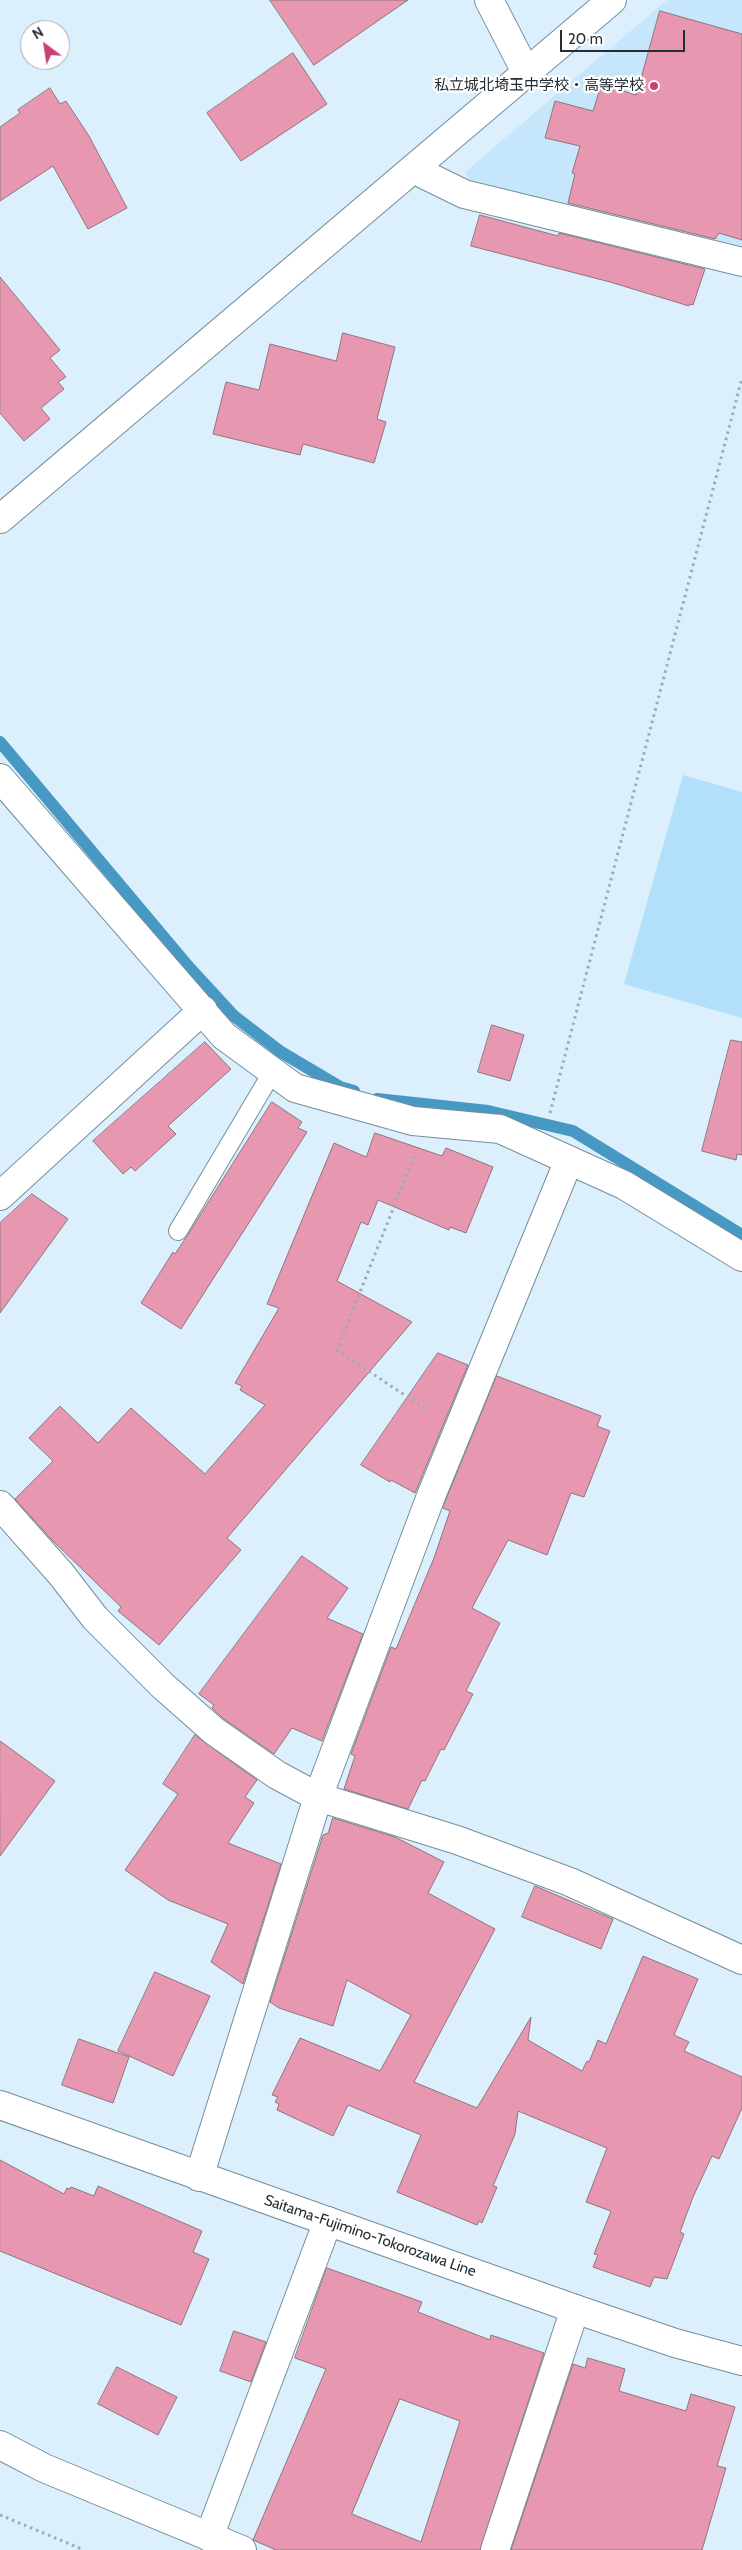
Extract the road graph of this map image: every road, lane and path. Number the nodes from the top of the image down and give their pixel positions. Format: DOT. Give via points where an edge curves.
graph roads {
  1 [pos="490,0"];
  2 [pos="612,0"];
  3 [pos="527,74"];
  4 [pos="413,169"];
  5 [pos="742,262"];
  6 [pos="742,378"];
  7 [pos="0,519"];
  8 [pos="0,778"];
  9 [pos="203,1010"];
  10 [pos="273,1071"];
  11 [pos="427,1123"];
  12 [pos="541,1148"];
  13 [pos="568,1160"];
  14 [pos="0,1196"];
  15 [pos="178,1230"];
  16 [pos="742,1258"];
  17 [pos="458,1431"];
  18 [pos="0,1505"];
  19 [pos="318,1798"];
  20 [pos="742,1960"];
  21 [pos="0,2105"];
  22 [pos="199,2177"];
  23 [pos="328,2221"];
  24 [pos="575,2309"];
  25 [pos="742,2361"];
  26 [pos="0,2444"];
  27 [pos="0,2515"];
  28 [pos="209,2537"];
  29 [pos="84,2550"];
  30 [pos="242,2550"];
  31 [pos="495,2550"];
  1 -- 3 [label="street"];
  2 -- 3 [label="street"];
  3 -- 4 [label="street"];
  4 -- 5 [label="street" via="464,194"];
  4 -- 7 [label="street"];
  6 -- 12 [label="path"];
  8 -- 9 [label="street"];
  9 -- 10 [label="street" via="224,1036"];
  9 -- 14 [label="street"];
  10 -- 11 [label="street" via="295,1088"];
  10 -- 15 [label="lane"];
  11 -- 12 [label="street" via="500,1129"];
  11 -- 17 [label="path" via="337,1350"];
  12 -- 13 [label="street"];
  13 -- 16 [label="street" via="624,1184"];
  13 -- 17 [label="street"];
  17 -- 19 [label="street"];
  18 -- 19 [label="street" via="95,1618 163,1686 214,1731"];
  19 -- 20 [label="street" via="458,1840 570,1882"];
  19 -- 22 [label="street"];
  21 -- 22 [label="street, Saitama-Fujimino-Tokorozawa Line"];
  22 -- 23 [label="street, Saitama-Fujimino-Tokorozawa Line"];
  23 -- 24 [label="street, Saitama-Fujimino-Tokorozawa Line"];
  23 -- 28 [label="street"];
  24 -- 25 [label="street, Saitama-Fujimino-Tokorozawa Line"];
  24 -- 31 [label="street"];
  26 -- 28 [label="street" via="44,2468"];
  27 -- 29 [label="path"];
  28 -- 30 [label="street"];
}
